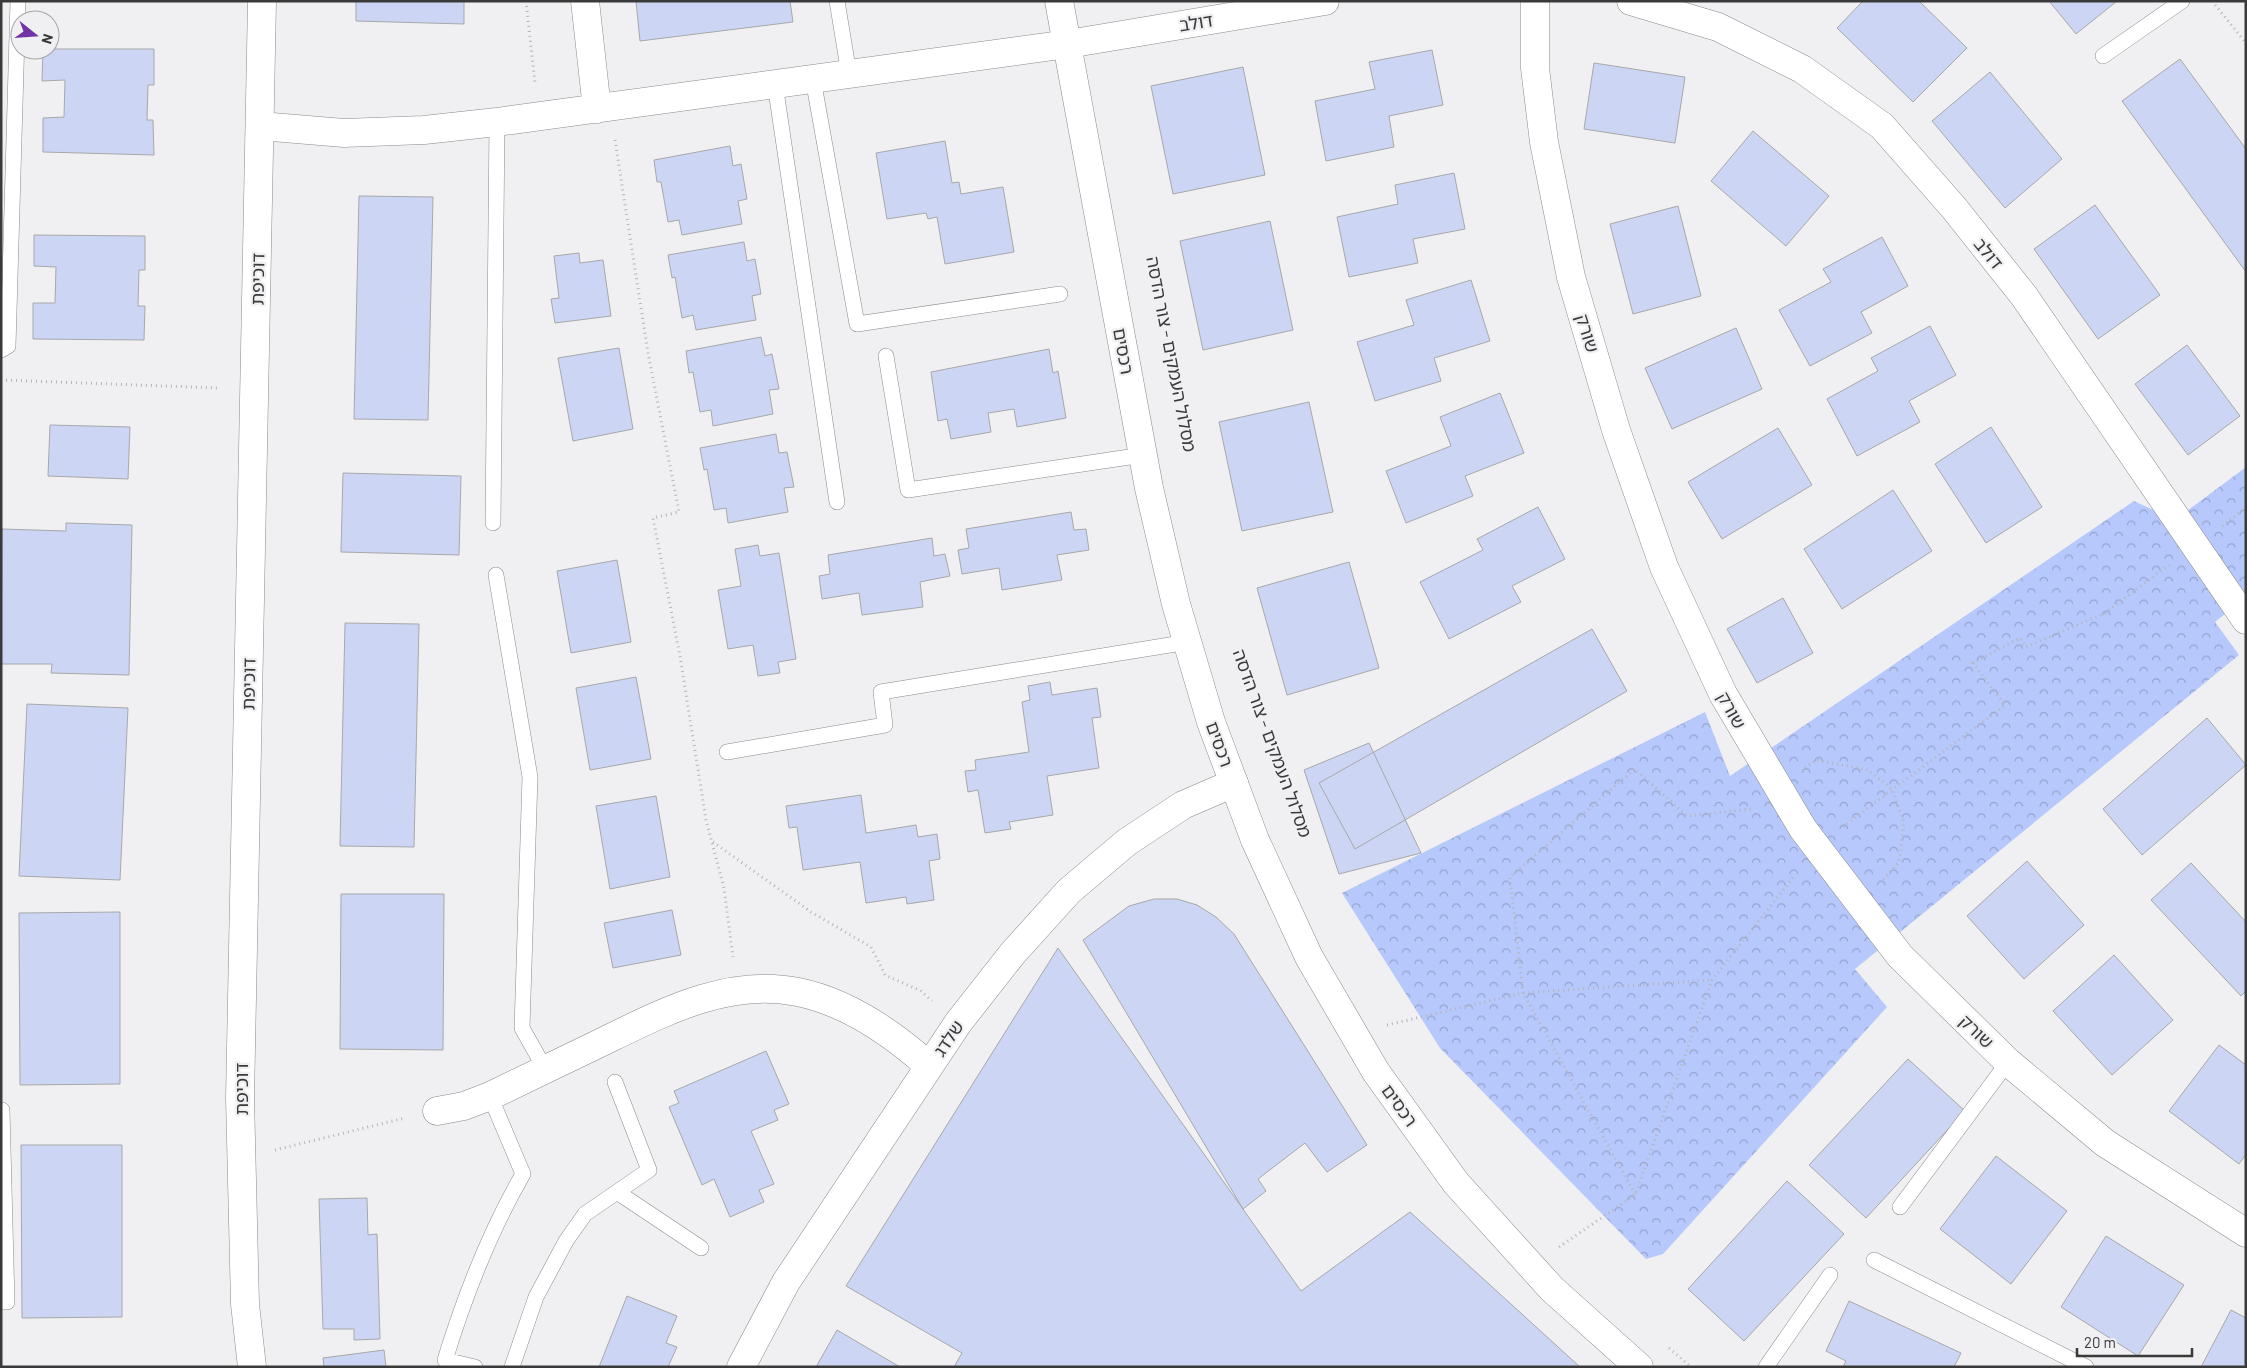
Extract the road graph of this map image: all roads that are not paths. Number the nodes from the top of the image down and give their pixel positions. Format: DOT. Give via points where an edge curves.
graph roads {
  1 [pos="18,1"];
  2 [pos="262,1"];
  3 [pos="585,1"];
  4 [pos="837,1"];
  5 [pos="1060,1"];
  6 [pos="1325,1"];
  7 [pos="1535,1"];
  8 [pos="1631,1"];
  9 [pos="2182,1"];
  10 [pos="1068,44"];
  11 [pos="2103,56"];
  12 [pos="849,74"];
  13 [pos="814,79"];
  14 [pos="775,84"];
  15 [pos="604,108"];
  16 [pos="497,122"];
  17 [pos="260,126"];
  18 [pos="1060,294"];
  19 [pos="1,350"];
  20 [pos="886,356"];
  21 [pos="1143,455"];
  22 [pos="837,502"];
  23 [pos="493,523"];
  24 [pos="496,575"];
  25 [pos="2246,620"];
  26 [pos="1188,642"];
  27 [pos="727,752"];
  28 [pos="1234,783"];
  29 [pos="2008,1062"];
  30 [pos="929,1066"];
  31 [pos="545,1069"];
  32 [pos="615,1082"];
  33 [pos="490,1096"];
  34 [pos="2,1110"];
  35 [pos="437,1111"];
  36 [pos="617,1192"];
  37 [pos="1900,1207"];
  38 [pos="2246,1233"];
  39 [pos="701,1248"];
  40 [pos="1874,1260"];
  41 [pos="1830,1274"];
  42 [pos="1,1302"];
  43 [pos="252,1367"];
  44 [pos="475,1367"];
  45 [pos="512,1367"];
  46 [pos="740,1367"];
  47 [pos="1639,1367"];
  48 [pos="1766,1367"];
  49 [pos="2086,1367"];
  1 -- 19 [label="lane" via="8,346"];
  2 -- 17 [label="street, דוכיפת"];
  3 -- 15 [label="street"];
  4 -- 12 [label="lane"];
  5 -- 10 [label="street, רכסים"];
  6 -- 10 [label="street, דולב"];
  7 -- 29 [label="street, שורק" via="1535,68 1544,142 1571,277 1616,430 1664,567 1722,694 1777,788 1817,847 1900,956"];
  8 -- 25 [label="street, דולב" via="1718,27 1802,69 1882,126 1954,208 2024,296"];
  9 -- 11 [label="lane"];
  10 -- 12 [label="street, דולב"];
  10 -- 21 [label="street, רכסים"];
  12 -- 13 [label="street, דולב"];
  13 -- 14 [label="street, דולב"];
  13 -- 18 [label="lane" via="858,324"];
  14 -- 15 [label="street, דולב"];
  14 -- 22 [label="lane"];
  15 -- 16 [label="street, דולב"];
  16 -- 17 [label="street, דולב" via="424,130 344,132"];
  16 -- 23 [label="lane"];
  17 -- 43 [label="street, דוכיפת" via="240,1098 245,1304"];
  20 -- 21 [label="lane" via="908,490"];
  21 -- 26 [label="street, רכסים" via="1176,604"];
  24 -- 31 [label="lane" via="530,777 522,1028"];
  26 -- 27 [label="lane" via="881,692 885,725"];
  26 -- 28 [label="street, רכסים" via="1211,722"];
  28 -- 30 [label="street, שלדג" via="1183,805 1098,865 1041,920 985,987"];
  28 -- 47 [label="street, רכסים" via="1255,840 1309,957 1376,1072 1456,1182 1552,1289"];
  29 -- 37 [label="lane"];
  29 -- 38 [label="street, שורק" via="2105,1143"];
  30 -- 31 [label="street" via="909,1048 868,1021 823,998 769,989 701,998 661,1013"];
  30 -- 46 [label="street, שלדג" via="786,1282"];
  31 -- 33 [label="street"];
  32 -- 36 [label="lane" via="649,1170"];
  33 -- 35 [label="street" via="464,1106"];
  33 -- 44 [label="lane" via="522,1174 483,1254 445,1360"];
  34 -- 42 [label="lane" via="7,1302"];
  36 -- 39 [label="lane"];
  36 -- 45 [label="lane" via="585,1214 566,1241 536,1297"];
  40 -- 49 [label="lane"];
  41 -- 48 [label="lane"];
}
